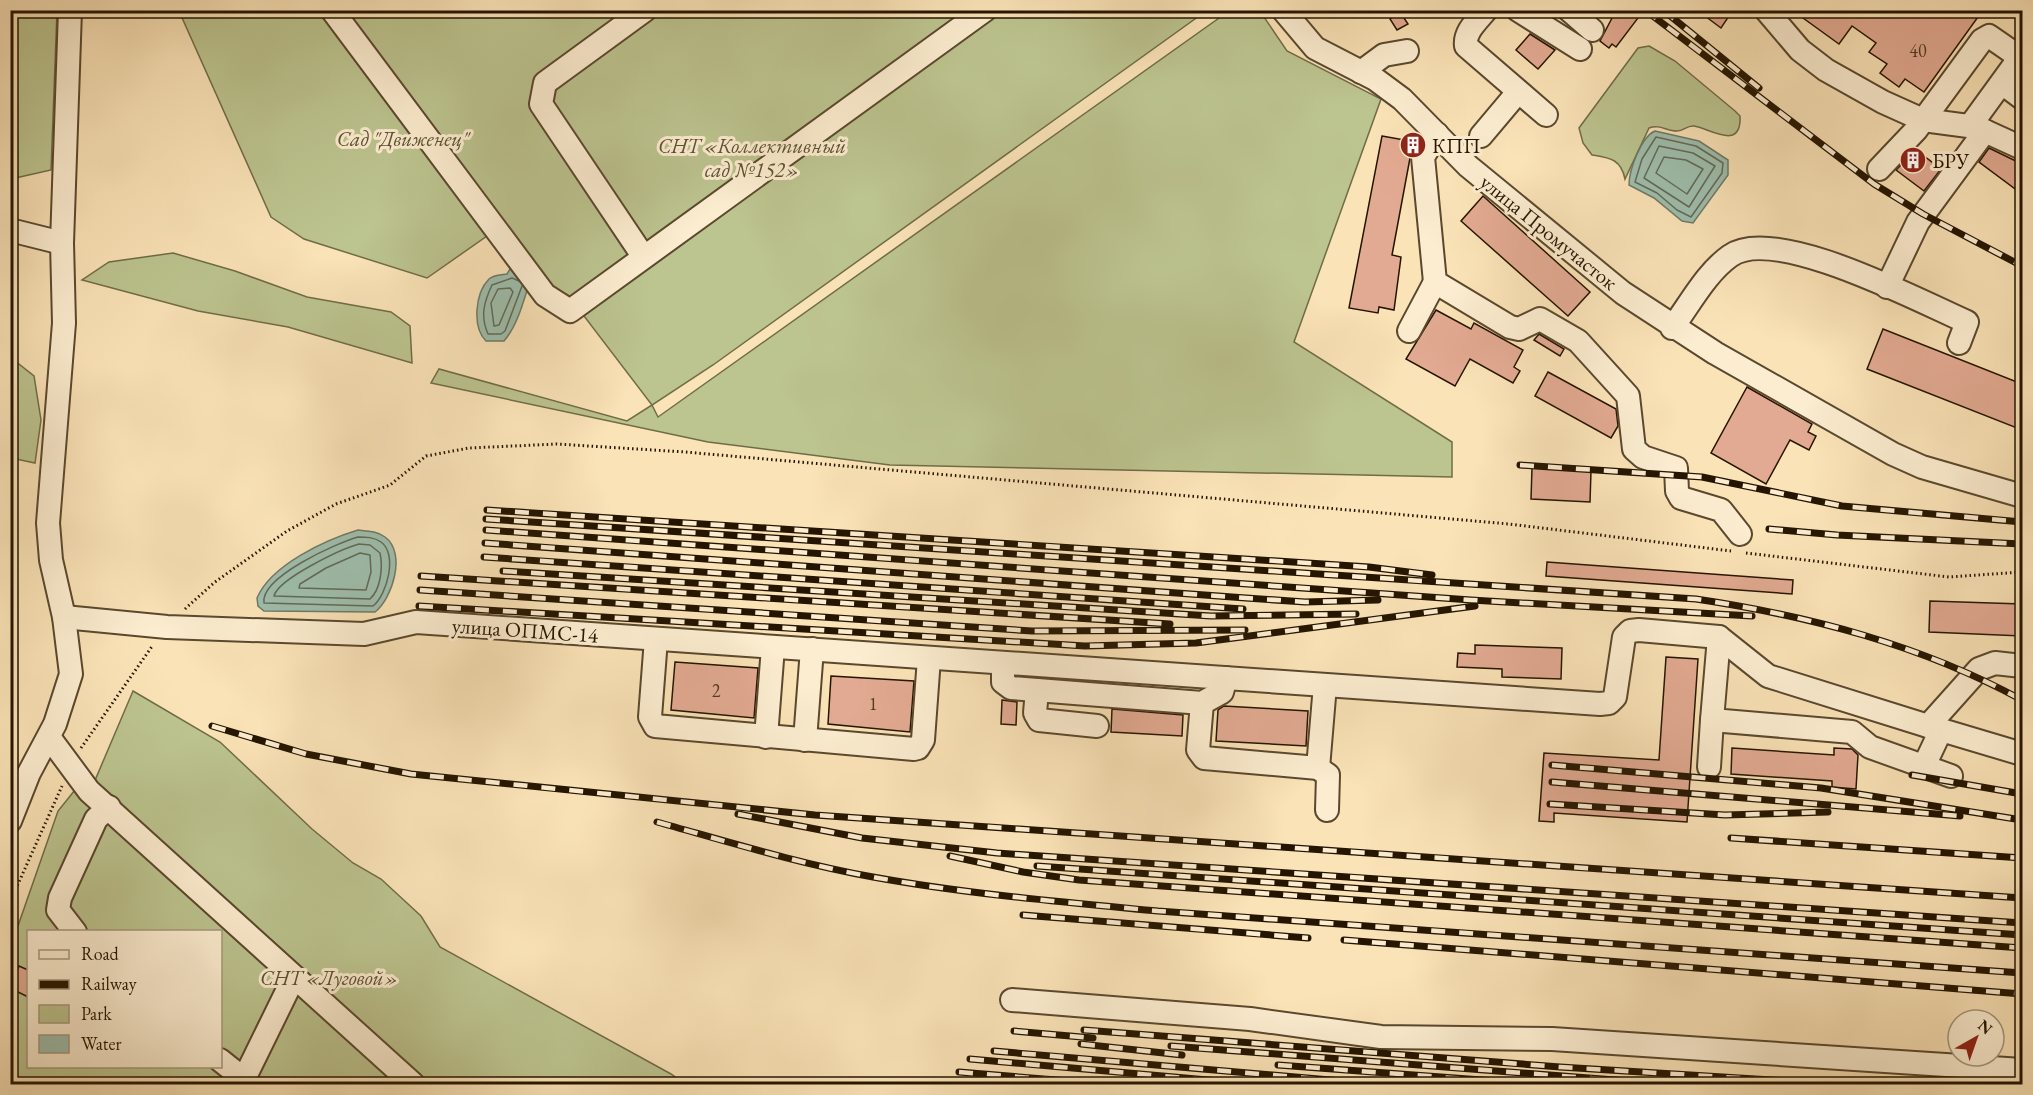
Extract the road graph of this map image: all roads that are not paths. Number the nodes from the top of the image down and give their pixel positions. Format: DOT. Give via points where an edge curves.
graph roads {
  1 [pos="70,10"];
  2 [pos="332,10"];
  3 [pos="645,10"];
  4 [pos="985,10"];
  5 [pos="1283,10"];
  6 [pos="1486,10"];
  7 [pos="1518,10"];
  8 [pos="1569,10"];
  9 [pos="1766,10"];
  10 [pos="1407,51"];
  11 [pos="1361,72"];
  12 [pos="2002,83"];
  13 [pos="1518,92"];
  14 [pos="2022,98"];
  15 [pos="1546,115"];
  16 [pos="1923,120"];
  17 [pos="1977,129"];
  18 [pos="1437,134"];
  19 [pos="1481,136"];
  20 [pos="2022,148"];
  21 [pos="1879,169"];
  22 [pos="10,230"];
  23 [pos="62,243"];
  24 [pos="643,256"];
  25 [pos="1435,282"];
  26 [pos="1887,287"];
  27 [pos="1672,328"];
  28 [pos="1409,331"];
  29 [pos="1959,343"];
  30 [pos="2022,496"];
  31 [pos="1740,534"];
  32 [pos="64,617"];
  33 [pos="1719,637"];
  34 [pos="656,639"];
  35 [pos="773,647"];
  36 [pos="812,649"];
  37 [pos="929,658"];
  38 [pos="995,662"];
  39 [pos="2022,666"];
  40 [pos="1226,678"];
  41 [pos="1325,685"];
  42 [pos="1037,690"];
  43 [pos="1202,703"];
  44 [pos="1862,705"];
  45 [pos="1712,720"];
  46 [pos="1097,726"];
  47 [pos="1935,728"];
  48 [pos="1852,732"];
  49 [pos="49,737"];
  50 [pos="766,737"];
  51 [pos="805,740"];
  52 [pos="2022,754"];
  53 [pos="1924,766"];
  54 [pos="1709,767"];
  55 [pos="1318,768"];
  56 [pos="1951,776"];
  57 [pos="109,807"];
  58 [pos="1327,810"];
  59 [pos="10,821"];
  60 [pos="73,930"];
  61 [pos="294,977"];
  62 [pos="1012,1000"];
  63 [pos="222,1062"];
  64 [pos="2022,1070"];
  65 [pos="413,1084"];
  1 -- 23 [label="street"];
  2 -- 24 [label="street" via="545,295 570,311"];
  3 -- 24 [label="street" via="545,83 541,104"];
  4 -- 24 [label="street"];
  5 -- 11 [label="street, улица Промучасток" via="1315,48"];
  6 -- 13 [label="street" via="1465,38 1466,46"];
  7 -- 8 [label="street" via="1586,39"];
  9 -- 16 [label="street" via="1800,50 1826,70"];
  10 -- 11 [label="street" via="1384,55"];
  11 -- 18 [label="street, улица Промучасток" via="1402,99"];
  12 -- 14 [label="street"];
  12 -- 16 [label="street" via="2018,57 1994,38 1985,36"];
  12 -- 17 [label="street"];
  13 -- 15 [label="street"];
  13 -- 19 [label="street"];
  16 -- 17 [label="street"];
  16 -- 21 [label="street"];
  17 -- 20 [label="street"];
  17 -- 26 [label="street" via="1918,222"];
  18 -- 25 [label="street" via="1423,157"];
  18 -- 27 [label="street, улица Промучасток" via="1532,218"];
  22 -- 23 [label="street"];
  23 -- 32 [label="street" via="64,323 48,523 53,577"];
  25 -- 28 [label="street"];
  25 -- 31 [label="street" via="1510,327 1519,329 1540,319 1578,341 1628,396 1634,449 1676,468 1677,495 1721,510"];
  26 -- 27 [label="street" via="1792,250 1743,249 1719,266"];
  26 -- 29 [label="street" via="1967,322"];
  27 -- 30 [label="street, улица Промучасток" via="1893,454 1922,467"];
  32 -- 34 [label="street, улица ОПМС-14" via="167,627 364,634 417,622"];
  32 -- 49 [label="street" via="71,674"];
  33 -- 41 [label="street, улица ОПМС-14" via="1630,631 1621,646 1615,697 1609,703"];
  33 -- 44 [label="street" via="1768,676"];
  33 -- 45 [label="street"];
  34 -- 35 [label="street, улица ОПМС-14"];
  34 -- 50 [label="street" via="650,717 655,726"];
  35 -- 36 [label="street, улица ОПМС-14"];
  35 -- 50 [label="street"];
  36 -- 37 [label="street, улица ОПМС-14"];
  36 -- 51 [label="street"];
  37 -- 38 [label="street, улица ОПМС-14"];
  37 -- 51 [label="street" via="923,740 918,748"];
  38 -- 40 [label="street, улица ОПМС-14"];
  38 -- 42 [label="street" via="1006,686"];
  39 -- 47 [label="street" via="1995,663 1979,669"];
  40 -- 41 [label="street, улица ОПМС-14"];
  40 -- 43 [label="street" via="1222,692"];
  41 -- 55 [label="street"];
  42 -- 43 [label="street"];
  42 -- 46 [label="street" via="1035,713 1039,720"];
  43 -- 55 [label="street" via="1198,750 1204,758"];
  44 -- 47 [label="street"];
  44 -- 48 [label="street"];
  45 -- 48 [label="street"];
  45 -- 54 [label="street"];
  47 -- 52 [label="street"];
  47 -- 53 [label="street"];
  48 -- 53 [label="street" via="1870,747"];
  49 -- 57 [label="street" via="70,769"];
  49 -- 59 [label="street"];
  50 -- 51 [label="street"];
  53 -- 56 [label="street"];
  55 -- 58 [label="street" via="1328,775"];
  57 -- 60 [label="street" via="96,819 60,898 58,910"];
  57 -- 61 [label="street"];
  61 -- 63 [label="street" via="246,1075"];
  61 -- 65 [label="street"];
  62 -- 64 [label="street" via="1250,1019 1382,1037 1552,1039"];
}
